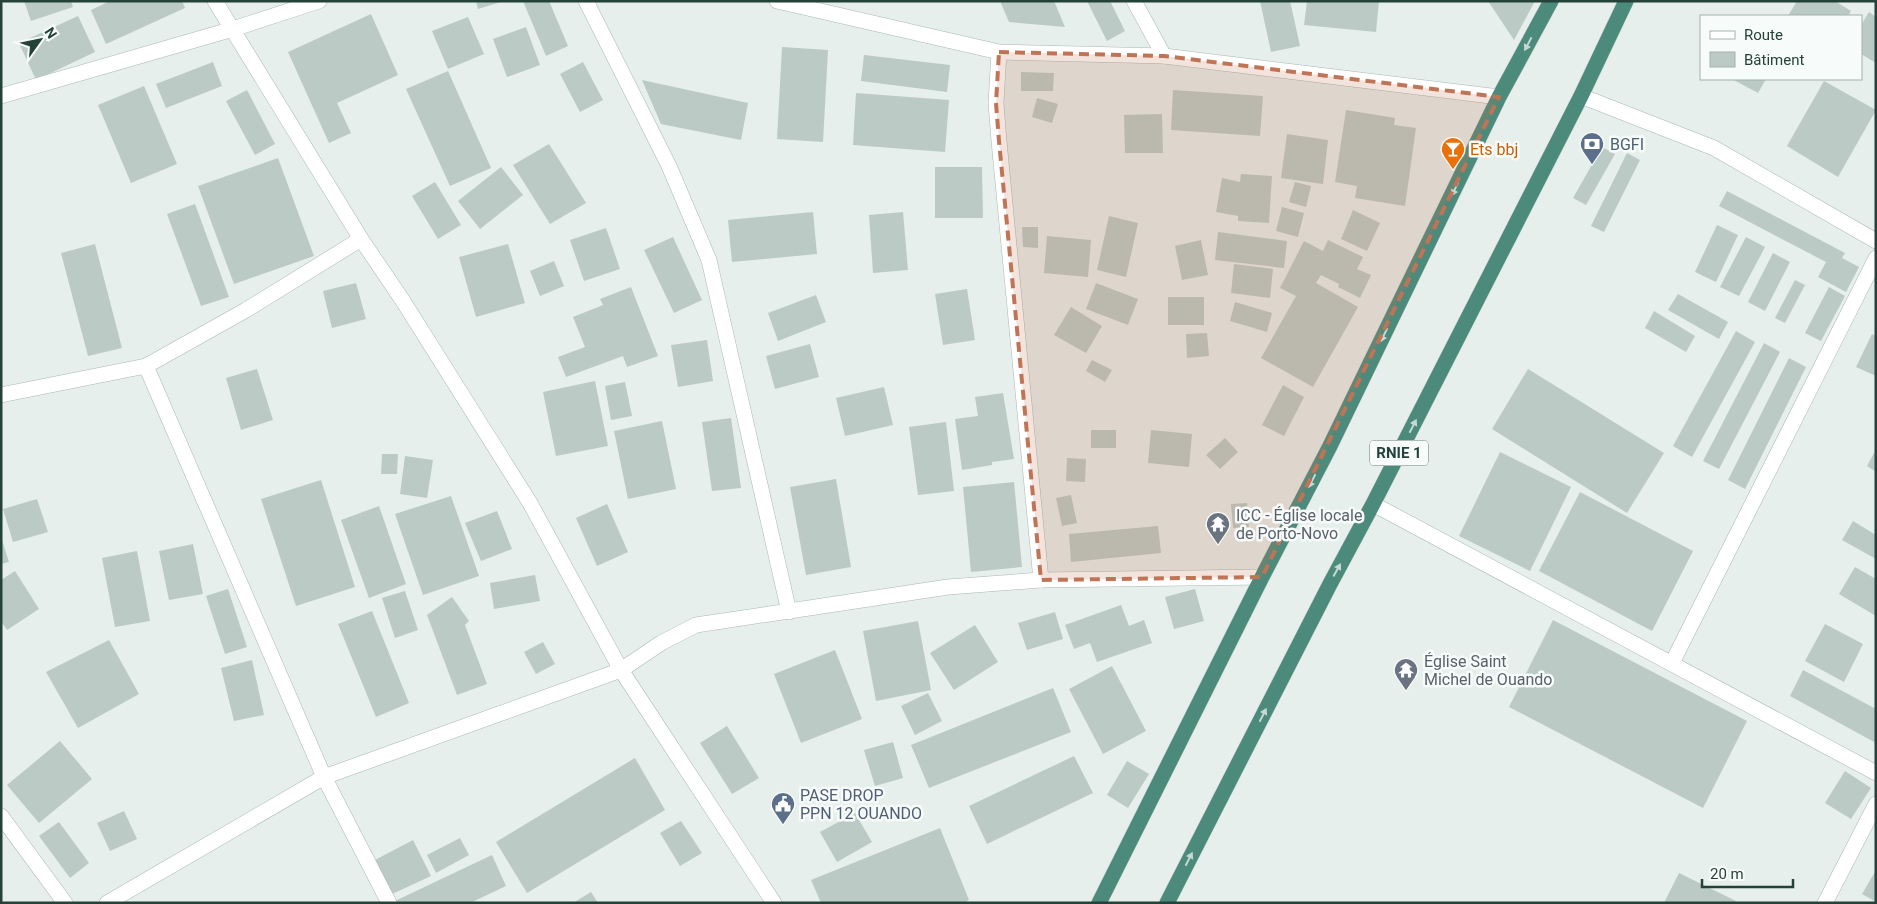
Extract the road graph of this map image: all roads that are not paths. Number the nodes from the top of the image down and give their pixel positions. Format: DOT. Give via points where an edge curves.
graph roads {
  1 [pos="215,1"];
  2 [pos="319,1"];
  3 [pos="586,1"];
  4 [pos="777,1"];
  5 [pos="1134,1"];
  6 [pos="1551,1"];
  7 [pos="1626,1"];
  8 [pos="233,29"];
  9 [pos="1000,52"];
  10 [pos="1164,56"];
  11 [pos="1,96"];
  12 [pos="1581,96"];
  13 [pos="1499,98"];
  14 [pos="362,239"];
  15 [pos="1876,241"];
  16 [pos="1876,258"];
  17 [pos="146,366"];
  18 [pos="1,395"];
  19 [pos="1373,504"];
  20 [pos="1262,577"];
  21 [pos="1041,580"];
  22 [pos="789,612"];
  23 [pos="1672,663"];
  24 [pos="621,670"];
  25 [pos="1876,773"];
  26 [pos="324,777"];
  27 [pos="1876,804"];
  28 [pos="1,816"];
  29 [pos="65,903"];
  30 [pos="107,903"];
  31 [pos="389,903"];
  32 [pos="774,903"];
  33 [pos="1098,903"];
  34 [pos="1167,903"];
  35 [pos="1825,903"];
  1 -- 8 [label="street"];
  2 -- 8 [label="street"];
  3 -- 22 [label="street" via="669,166 708,260"];
  4 -- 9 [label="street"];
  5 -- 10 [label="street"];
  6 -- 13 [label="highway, one-way"];
  7 -- 12 [label="highway, RNIE 1"];
  8 -- 11 [label="street"];
  8 -- 14 [label="street"];
  9 -- 10 [label="street"];
  9 -- 21 [label="street" via="996,103"];
  10 -- 13 [label="street"];
  12 -- 15 [label="street" via="1714,148"];
  19 -- 12 [label="highway, RNIE 1, one-way"];
  13 -- 20 [label="highway, one-way" via="1330,446"];
  14 -- 17 [label="street"];
  14 -- 24 [label="street" via="530,503"];
  16 -- 23 [label="street"];
  17 -- 18 [label="street"];
  17 -- 26 [label="street"];
  19 -- 23 [label="street"];
  34 -- 19 [label="highway, RNIE 1, one-way"];
  20 -- 21 [label="street"];
  20 -- 33 [label="highway"];
  21 -- 22 [label="street" via="948,587"];
  22 -- 24 [label="street" via="696,625 661,643"];
  23 -- 25 [label="street"];
  24 -- 26 [label="street"];
  24 -- 32 [label="street"];
  26 -- 30 [label="street"];
  26 -- 31 [label="street"];
  27 -- 35 [label="street"];
  28 -- 29 [label="street"];
}
